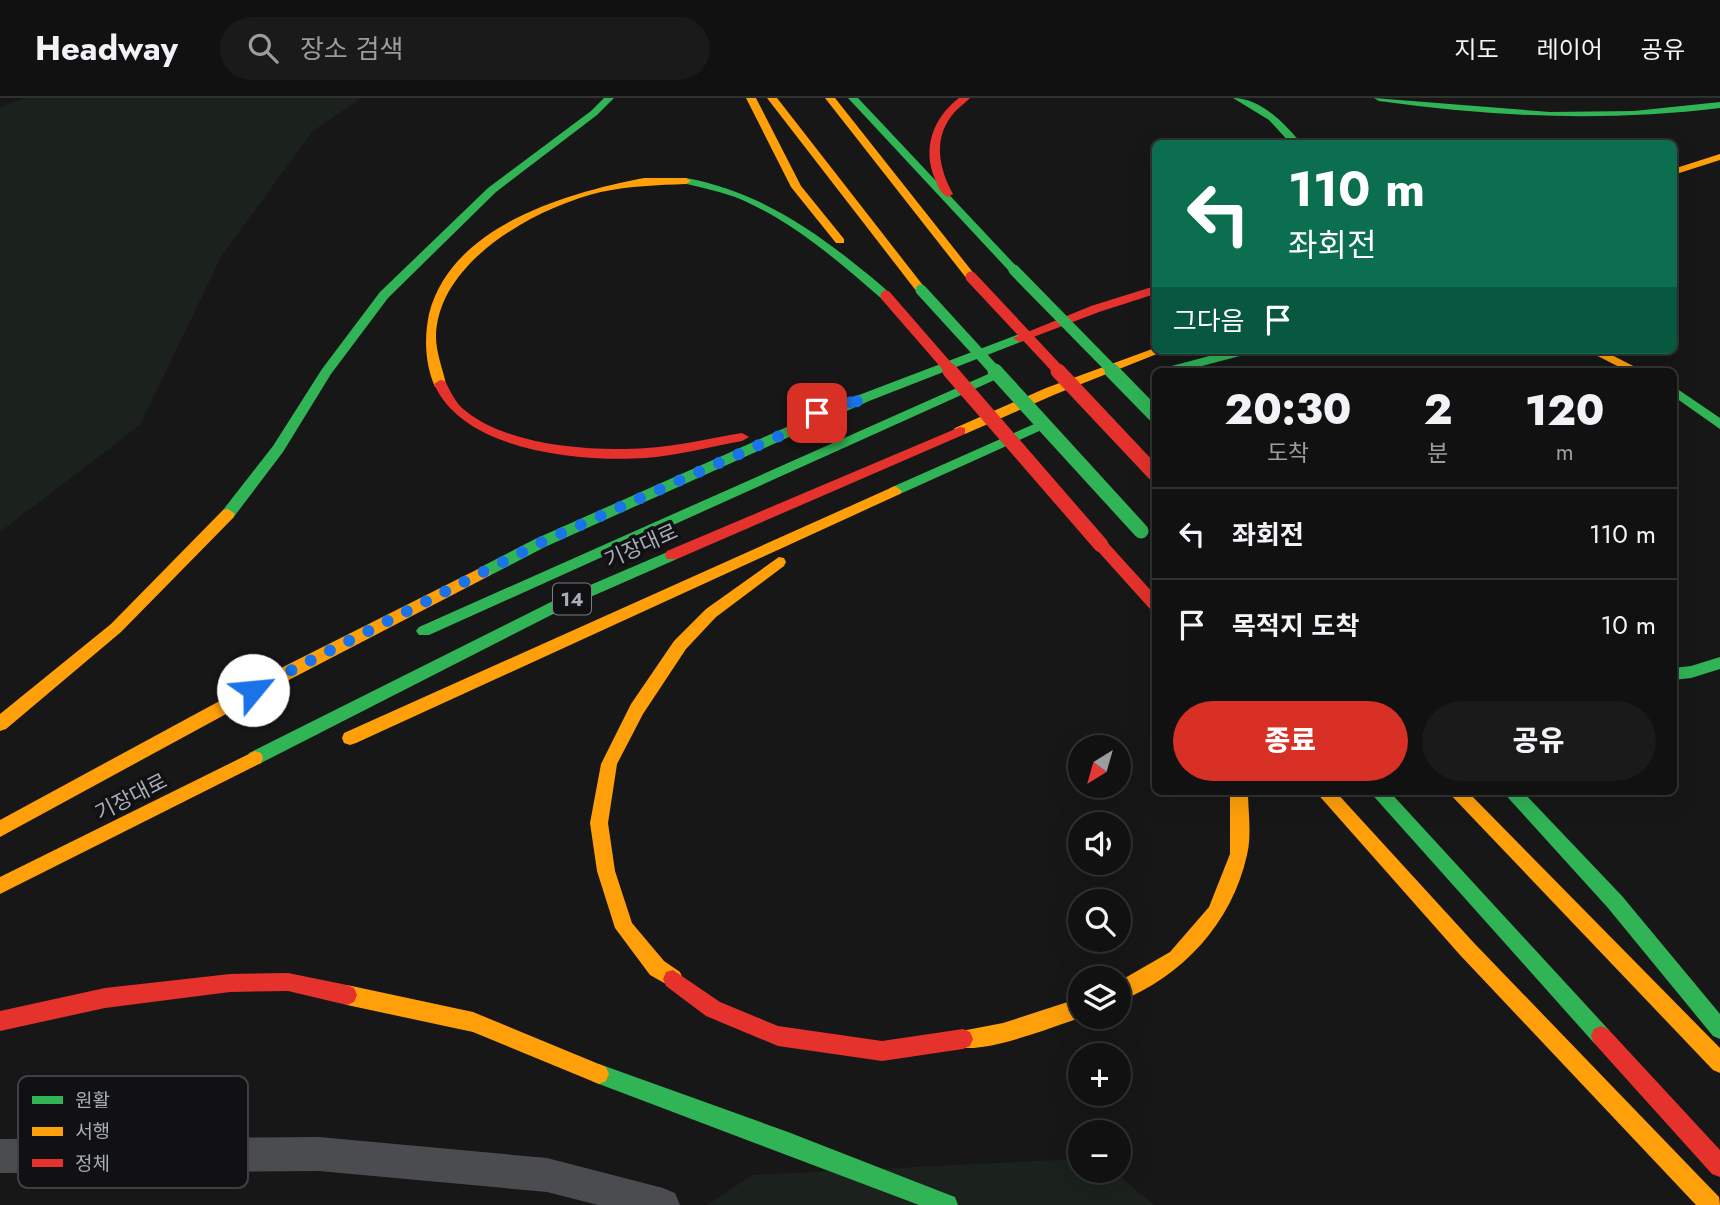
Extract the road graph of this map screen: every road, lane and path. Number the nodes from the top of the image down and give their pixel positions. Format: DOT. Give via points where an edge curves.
graph roads {
  1 [pos="609,98"];
  2 [pos="751,98"];
  3 [pos="772,98"];
  4 [pos="830,98"];
  5 [pos="853,98"];
  6 [pos="965,98"];
  7 [pos="1238,98"];
  8 [pos="1378,98"];
  9 [pos="1720,105"];
  10 [pos="1293,140"];
  11 [pos="1720,157"];
  12 [pos="1677,170"];
  13 [pos="1014,270"];
  14 [pos="1152,284"];
  15 [pos="1152,291"];
  16 [pos="886,296"];
  17 [pos="1095,309"];
  18 [pos="1104,334"];
  19 [pos="1152,353"];
  20 [pos="1208,354"];
  21 [pos="1232,354"];
  22 [pos="1601,354"];
  23 [pos="1174,368"];
  24 [pos="1178,368"];
  25 [pos="1631,368"];
  26 [pos="1143,380"];
  27 [pos="1677,393"];
  28 [pos="864,398"];
  29 [pos="1152,412"];
  30 [pos="1720,425"];
  31 [pos="1152,471"];
  32 [pos="893,492"];
  33 [pos="1152,543"];
  34 [pos="1101,545"];
  35 [pos="1152,602"];
  36 [pos="1152,614"];
  37 [pos="411,637"];
  38 [pos="1720,663"];
  39 [pos="1677,674"];
  40 [pos="0,724"];
  41 [pos="338,743"];
  42 [pos="149,766"];
  43 [pos="1238,795"];
  44 [pos="1328,795"];
  45 [pos="1382,795"];
  46 [pos="1460,795"];
  47 [pos="1515,795"];
  48 [pos="175,817"];
  49 [pos="0,829"];
  50 [pos="0,840"];
  51 [pos="0,886"];
  52 [pos="0,896"];
  53 [pos="1131,985"];
  54 [pos="1068,1012"];
  55 [pos="0,1021"];
  56 [pos="1720,1029"];
  57 [pos="1720,1063"];
  58 [pos="248,1154"];
  59 [pos="0,1156"];
  60 [pos="18,1156"];
  61 [pos="1720,1166"];
  62 [pos="663,1205"];
  63 [pos="947,1205"];
  64 [pos="1711,1205"];
  1 -- 40 [label="main road" via="492,190 384,295 237,505 116,628"];
  2 -- 16 [label="main road" via="796,187"];
  3 -- 33 [label="main road, bridge" via="921,290"];
  4 -- 31 [label="main road, bridge" via="971,277"];
  5 -- 13 [label="main road"];
  6 -- 13 [label="main road" via="935,128 939,182"];
  7 -- 10 [label="main road" via="1272,118"];
  8 -- 9 [label="main road" via="1560,118 1630,116"];
  11 -- 12 [label="main road"];
  13 -- 29 [label="main road, bridge"];
  14 -- 17 [label="main road"];
  15 -- 17 [label="main road"];
  16 -- 28 [label="main road" via="803,230 760,206 700,183 653,181 577,195 534,211 474,250 446,281 432,316 427,349 440,388 461,415 510,437 579,453 646,453 747,436"];
  16 -- 34 [label="main road, bridge"];
  17 -- 28 [label="main road"];
  18 -- 37 [label="main road, 기장대로" via="1022,363"];
  19 -- 51 [label="main road, 기장대로 / 14" via="1051,391 558,605"];
  20 -- 23 [label="main road"];
  21 -- 24 [label="main road"];
  22 -- 25 [label="main road"];
  26 -- 32 [label="main road"];
  27 -- 30 [label="main road"];
  28 -- 49 [label="main road" via="540,543 276,678"];
  32 -- 41 [label="main road"];
  32 -- 54 [label="main road" via="762,573 711,613 680,645 637,709 609,764 599,823 606,871 624,928 657,968 713,1009 778,1036 882,1051 1003,1033"];
  34 -- 35 [label="main road"];
  34 -- 36 [label="main road"];
  38 -- 39 [label="main road"];
  42 -- 50 [label="main road, 기장대로"];
  43 -- 53 [label="main road" via="1239,853 1216,913 1177,958"];
  44 -- 64 [label="main road"];
  45 -- 61 [label="main road"];
  46 -- 57 [label="main road"];
  47 -- 56 [label="main road" via="1615,902"];
  48 -- 52 [label="main road"];
  55 -- 63 [label="main road" via="105,998 230,983 300,984 473,1022"];
  58 -- 62 [label="lane" via="319,1154 547,1175"];
  59 -- 60 [label="lane"];
}
